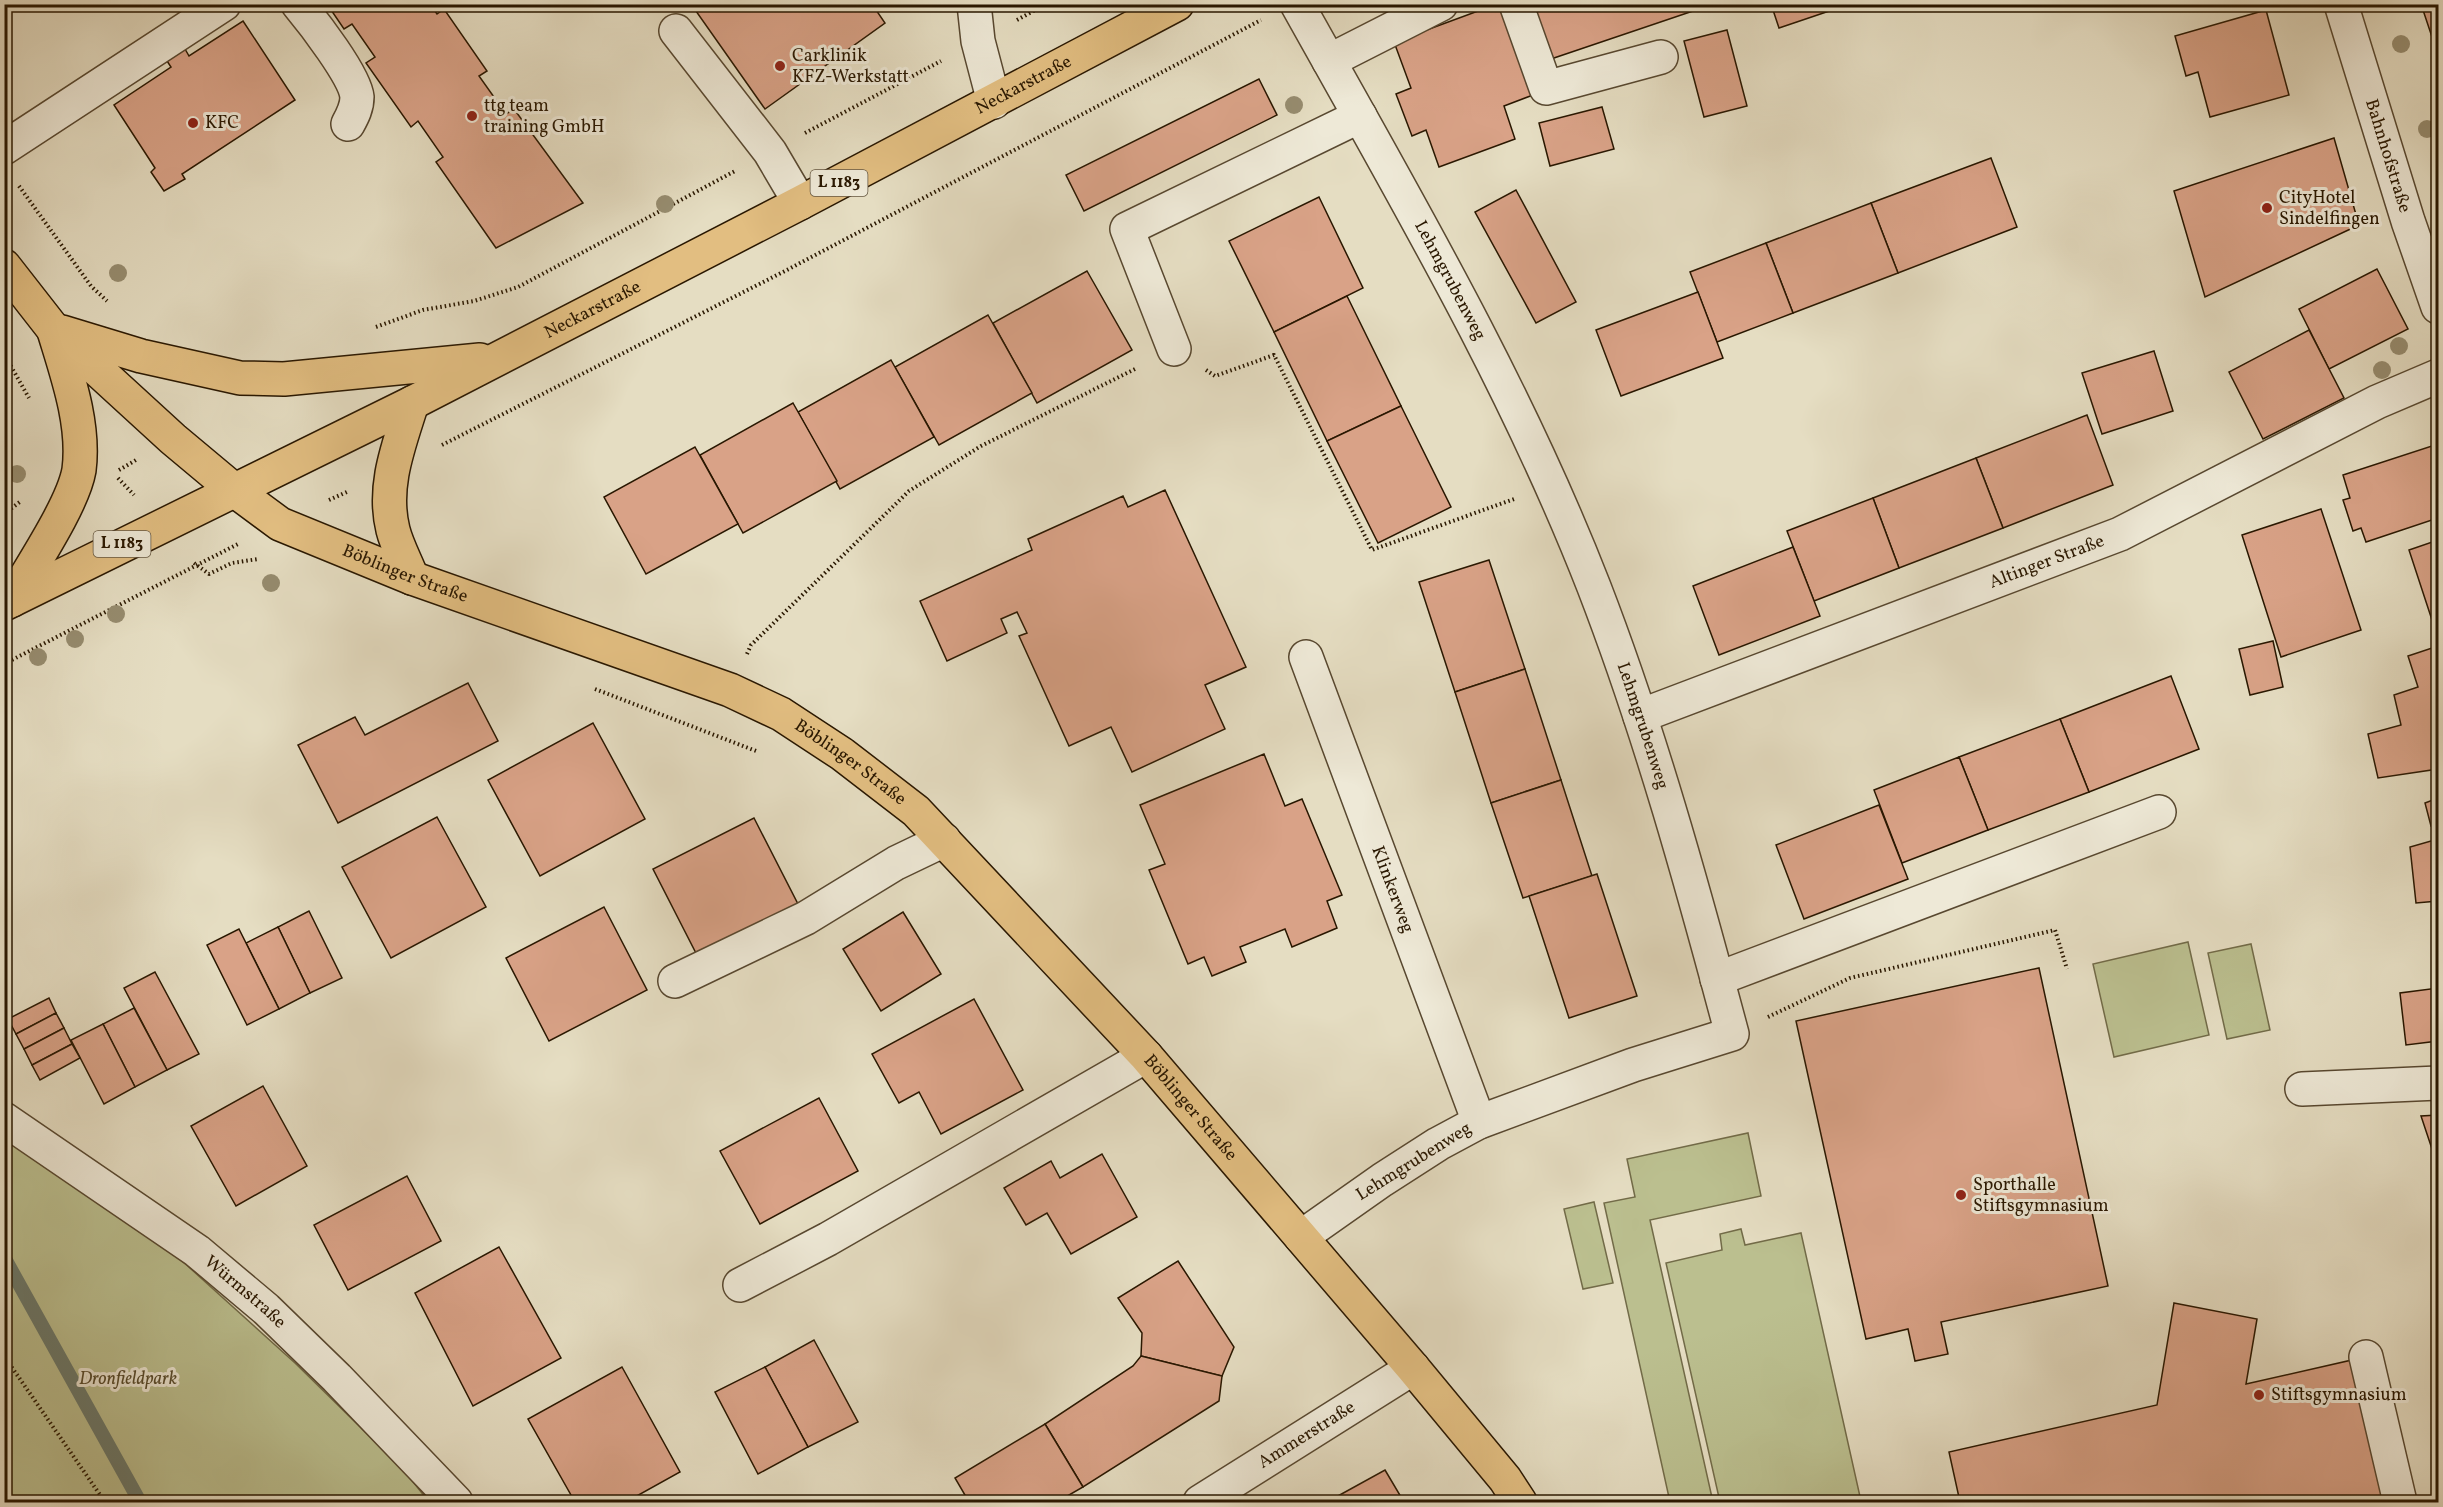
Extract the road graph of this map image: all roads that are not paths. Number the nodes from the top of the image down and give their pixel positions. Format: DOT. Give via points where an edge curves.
graph roads {
  1 [pos="224,4"];
  2 [pos="298,4"];
  3 [pos="974,4"];
  4 [pos="1177,4"];
  5 [pos="1441,4"];
  6 [pos="1516,4"];
  7 [pos="2341,4"];
  8 [pos="1284,10"];
  9 [pos="676,31"];
  10 [pos="1661,57"];
  11 [pos="1329,61"];
  12 [pos="994,102"];
  13 [pos="1360,116"];
  14 [pos="348,124"];
  15 [pos="4,148"];
  16 [pos="800,203"];
  17 [pos="4,267"];
  18 [pos="2439,307"];
  19 [pos="54,330"];
  20 [pos="1174,349"];
  21 [pos="499,358"];
  22 [pos="2439,376"];
  23 [pos="412,403"];
  24 [pos="234,490"];
  25 [pos="412,578"];
  26 [pos="8,602"];
  27 [pos="1306,657"];
  28 [pos="1640,716"];
  29 [pos="2159,812"];
  30 [pos="944,840"];
  31 [pos="1717,979"];
  32 [pos="675,981"];
  33 [pos="1146,1056"];
  34 [pos="2439,1083"];
  35 [pos="2302,1089"];
  36 [pos="4,1119"];
  37 [pos="1479,1122"];
  38 [pos="1301,1237"];
  39 [pos="740,1286"];
  40 [pos="2366,1357"];
  41 [pos="1413,1368"];
  42 [pos="456,1503"];
  43 [pos="1200,1503"];
  44 [pos="1520,1503"];
  45 [pos="2400,1503"];
  1 -- 15 [label="street"];
  2 -- 14 [label="street" via="350,77 357,95"];
  3 -- 12 [label="street" via="978,41"];
  4 -- 12 [label="main road, Neckarstraße / L 1183"];
  5 -- 11 [label="street"];
  6 -- 10 [label="street" via="1546,88"];
  7 -- 18 [label="street, Bahnhofstraße" via="2408,221"];
  8 -- 11 [label="street, Lehmgrubenweg"];
  9 -- 16 [label="street" via="770,152"];
  11 -- 13 [label="street, Lehmgrubenweg"];
  12 -- 16 [label="main road, Neckarstraße / L 1183"];
  13 -- 20 [label="street" via="1127,229"];
  13 -- 28 [label="street, Lehmgrubenweg" via="1480,338 1551,486 1594,587"];
  16 -- 21 [label="main road, Neckarstraße / L 1183"];
  17 -- 19 [label="main road, Böblinger Straße"];
  19 -- 21 [label="main road" via="141,356 240,378 284,379"];
  19 -- 24 [label="main road, Böblinger Straße"];
  19 -- 26 [label="main road" via="72,393 79,471 62,513"];
  21 -- 23 [label="main road, Neckarstraße / L 1183"];
  22 -- 28 [label="street, Altinger Straße" via="2377,402 2120,534"];
  23 -- 24 [label="main road, Neckarstraße / L 1183"];
  23 -- 25 [label="main road" via="391,471 390,507 393,531"];
  24 -- 25 [label="main road, Böblinger Straße" via="280,524"];
  24 -- 26 [label="main road, Neckarstraße / L 1183"];
  25 -- 30 [label="main road, Böblinger Straße" via="730,690 781,714 842,754 916,811"];
  27 -- 37 [label="street, Klinkerweg"];
  28 -- 31 [label="street, Lehmgrubenweg"];
  29 -- 31 [label="street"];
  30 -- 32 [label="street" via="896,863 806,918"];
  30 -- 33 [label="main road, Böblinger Straße"];
  31 -- 37 [label="street, Lehmgrubenweg" via="1732,1034 1633,1065"];
  33 -- 38 [label="main road, Böblinger Straße"];
  33 -- 39 [label="street"];
  34 -- 35 [label="street"];
  36 -- 42 [label="street, Würmstraße" via="197,1251 266,1309"];
  37 -- 38 [label="street, Lehmgrubenweg" via="1391,1174"];
  38 -- 41 [label="main road, Böblinger Straße"];
  40 -- 45 [label="street"];
  41 -- 43 [label="street, Ammerstraße"];
  41 -- 44 [label="main road, Böblinger Straße" via="1505,1479"];
}
